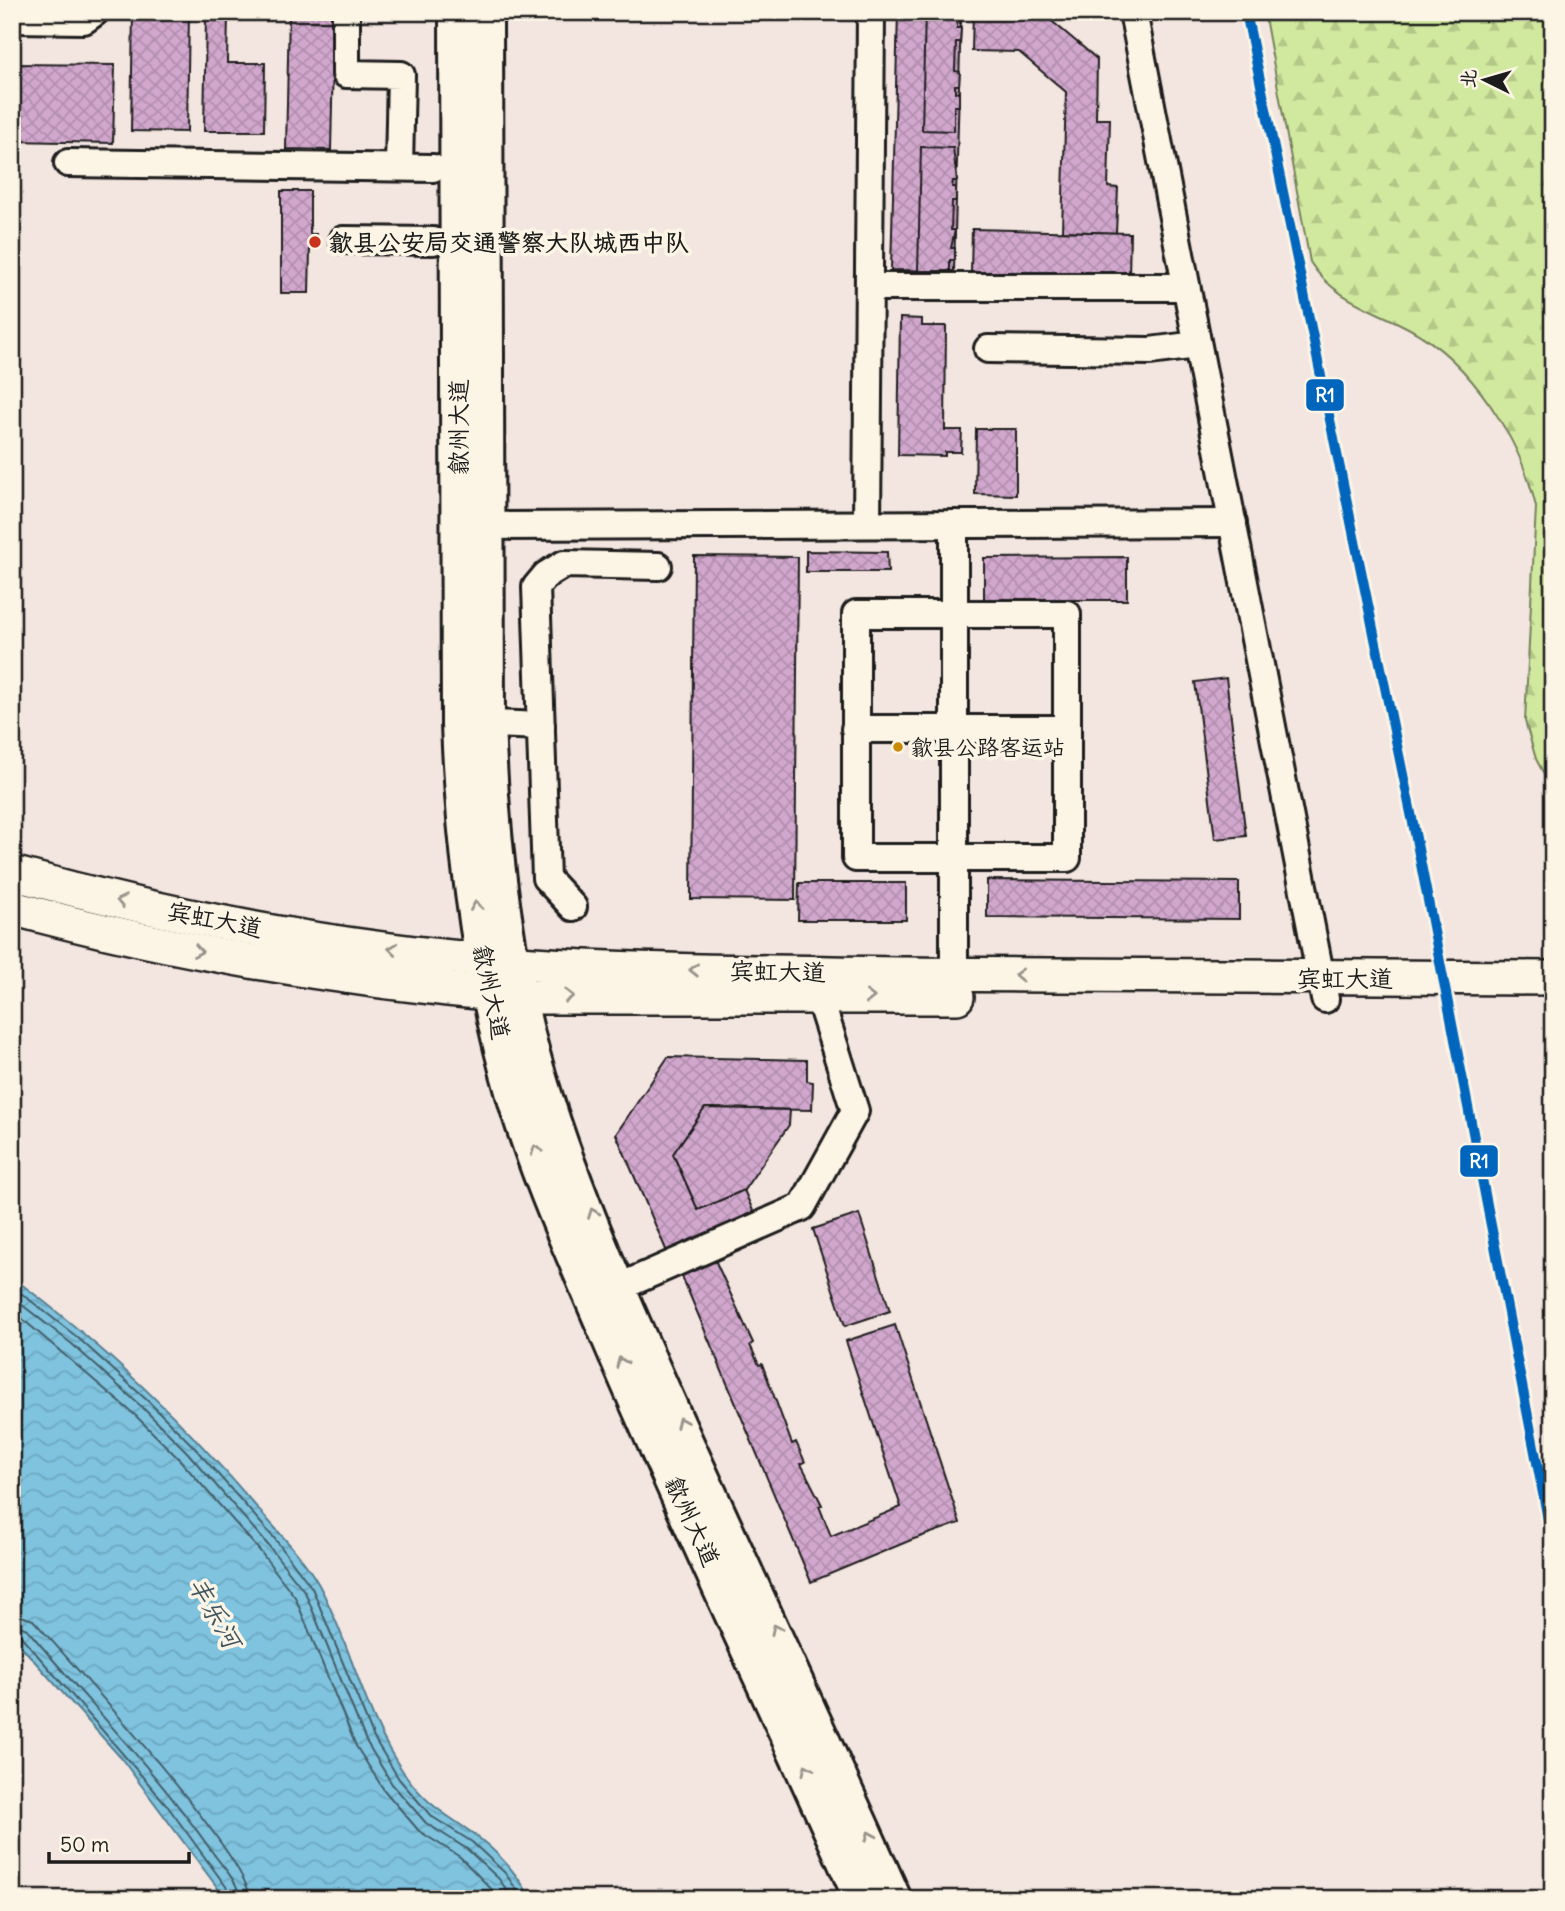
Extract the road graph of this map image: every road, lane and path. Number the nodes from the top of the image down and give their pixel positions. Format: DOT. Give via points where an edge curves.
graph roads {
  1 [pos="95,12"];
  2 [pos="346,12"];
  3 [pos="434,12"];
  4 [pos="459,12"];
  5 [pos="489,12"];
  6 [pos="871,12"];
  7 [pos="1133,12"];
  8 [pos="14,19"];
  9 [pos="68,163"];
  10 [pos="416,168"];
  11 [pos="343,240"];
  12 [pos="433,240"];
  13 [pos="869,286"];
  14 [pos="1186,287"];
  15 [pos="1197,345"];
  16 [pos="988,349"];
  17 [pos="1233,523"];
  18 [pos="867,524"];
  19 [pos="954,524"];
  20 [pos="474,526"];
  21 [pos="659,566"];
  22 [pos="954,614"];
  23 [pos="491,724"];
  24 [pos="541,726"];
  25 [pos="855,729"];
  26 [pos="954,729"];
  27 [pos="1067,729"];
  28 [pos="954,858"];
  29 [pos="12,873"];
  30 [pos="573,907"];
  31 [pos="12,908"];
  32 [pos="954,974"];
  33 [pos="490,977"];
  34 [pos="1553,978"];
  35 [pos="1324,988"];
  36 [pos="819,997"];
  37 [pos="1553,999"];
  38 [pos="622,1286"];
  39 [pos="837,1899"];
  40 [pos="864,1899"];
  41 [pos="898,1899"];
  1 -- 8 [label="street" via="84,20"];
  2 -- 10 [label="street" via="346,74 401,75"];
  3 -- 10 [label="highway, 歙州大道"];
  4 -- 20 [label="highway, 歙州大道"];
  5 -- 20 [label="street"];
  6 -- 13 [label="street"];
  7 -- 14 [label="street"];
  9 -- 10 [label="street"];
  10 -- 12 [label="highway, 歙州大道"];
  11 -- 12 [label="street"];
  12 -- 33 [label="highway, 歙州大道" via="436,725 443,838"];
  13 -- 14 [label="street"];
  13 -- 18 [label="street"];
  14 -- 15 [label="street"];
  15 -- 16 [label="street" via="1150,351"];
  15 -- 17 [label="street"];
  17 -- 19 [label="street"];
  17 -- 35 [label="street"];
  18 -- 19 [label="street"];
  18 -- 20 [label="street"];
  19 -- 22 [label="street"];
  20 -- 23 [label="street"];
  33 -- 20 [label="highway, 歙州大道, one-way" via="474,891 463,780"];
  21 -- 24 [label="street" via="564,564 541,580 536,587"];
  22 -- 25 [label="street" via="856,614"];
  22 -- 26 [label="street"];
  22 -- 27 [label="street" via="1067,614"];
  23 -- 24 [label="street"];
  23 -- 33 [label="street" via="498,832"];
  24 -- 30 [label="street" via="546,878"];
  25 -- 26 [label="street"];
  25 -- 28 [label="street" via="856,858"];
  26 -- 27 [label="street"];
  26 -- 28 [label="street"];
  27 -- 28 [label="street" via="1067,858"];
  28 -- 32 [label="street"];
  33 -- 29 [label="main road, 宾虹大道, one-way" via="188,915"];
  31 -- 33 [label="main road, 宾虹大道, one-way" via="181,948 305,971"];
  32 -- 33 [label="main road, 宾虹大道, one-way" via="614,969"];
  35 -- 32 [label="main road, 宾虹大道, one-way"];
  33 -- 36 [label="main road, 宾虹大道, one-way"];
  38 -- 33 [label="street, one-way" via="545,1085"];
  33 -- 39 [label="highway, 歙州大道" via="492,1102 560,1282 620,1422"];
  40 -- 33 [label="highway, 歙州大道, one-way" via="583,1272 516,1094"];
  34 -- 35 [label="main road, 宾虹大道"];
  36 -- 35 [label="main road, 宾虹大道, one-way"];
  35 -- 37 [label="main road, 宾虹大道"];
  36 -- 38 [label="street" via="855,1111 803,1207"];
  41 -- 38 [label="street, one-way"];
}
